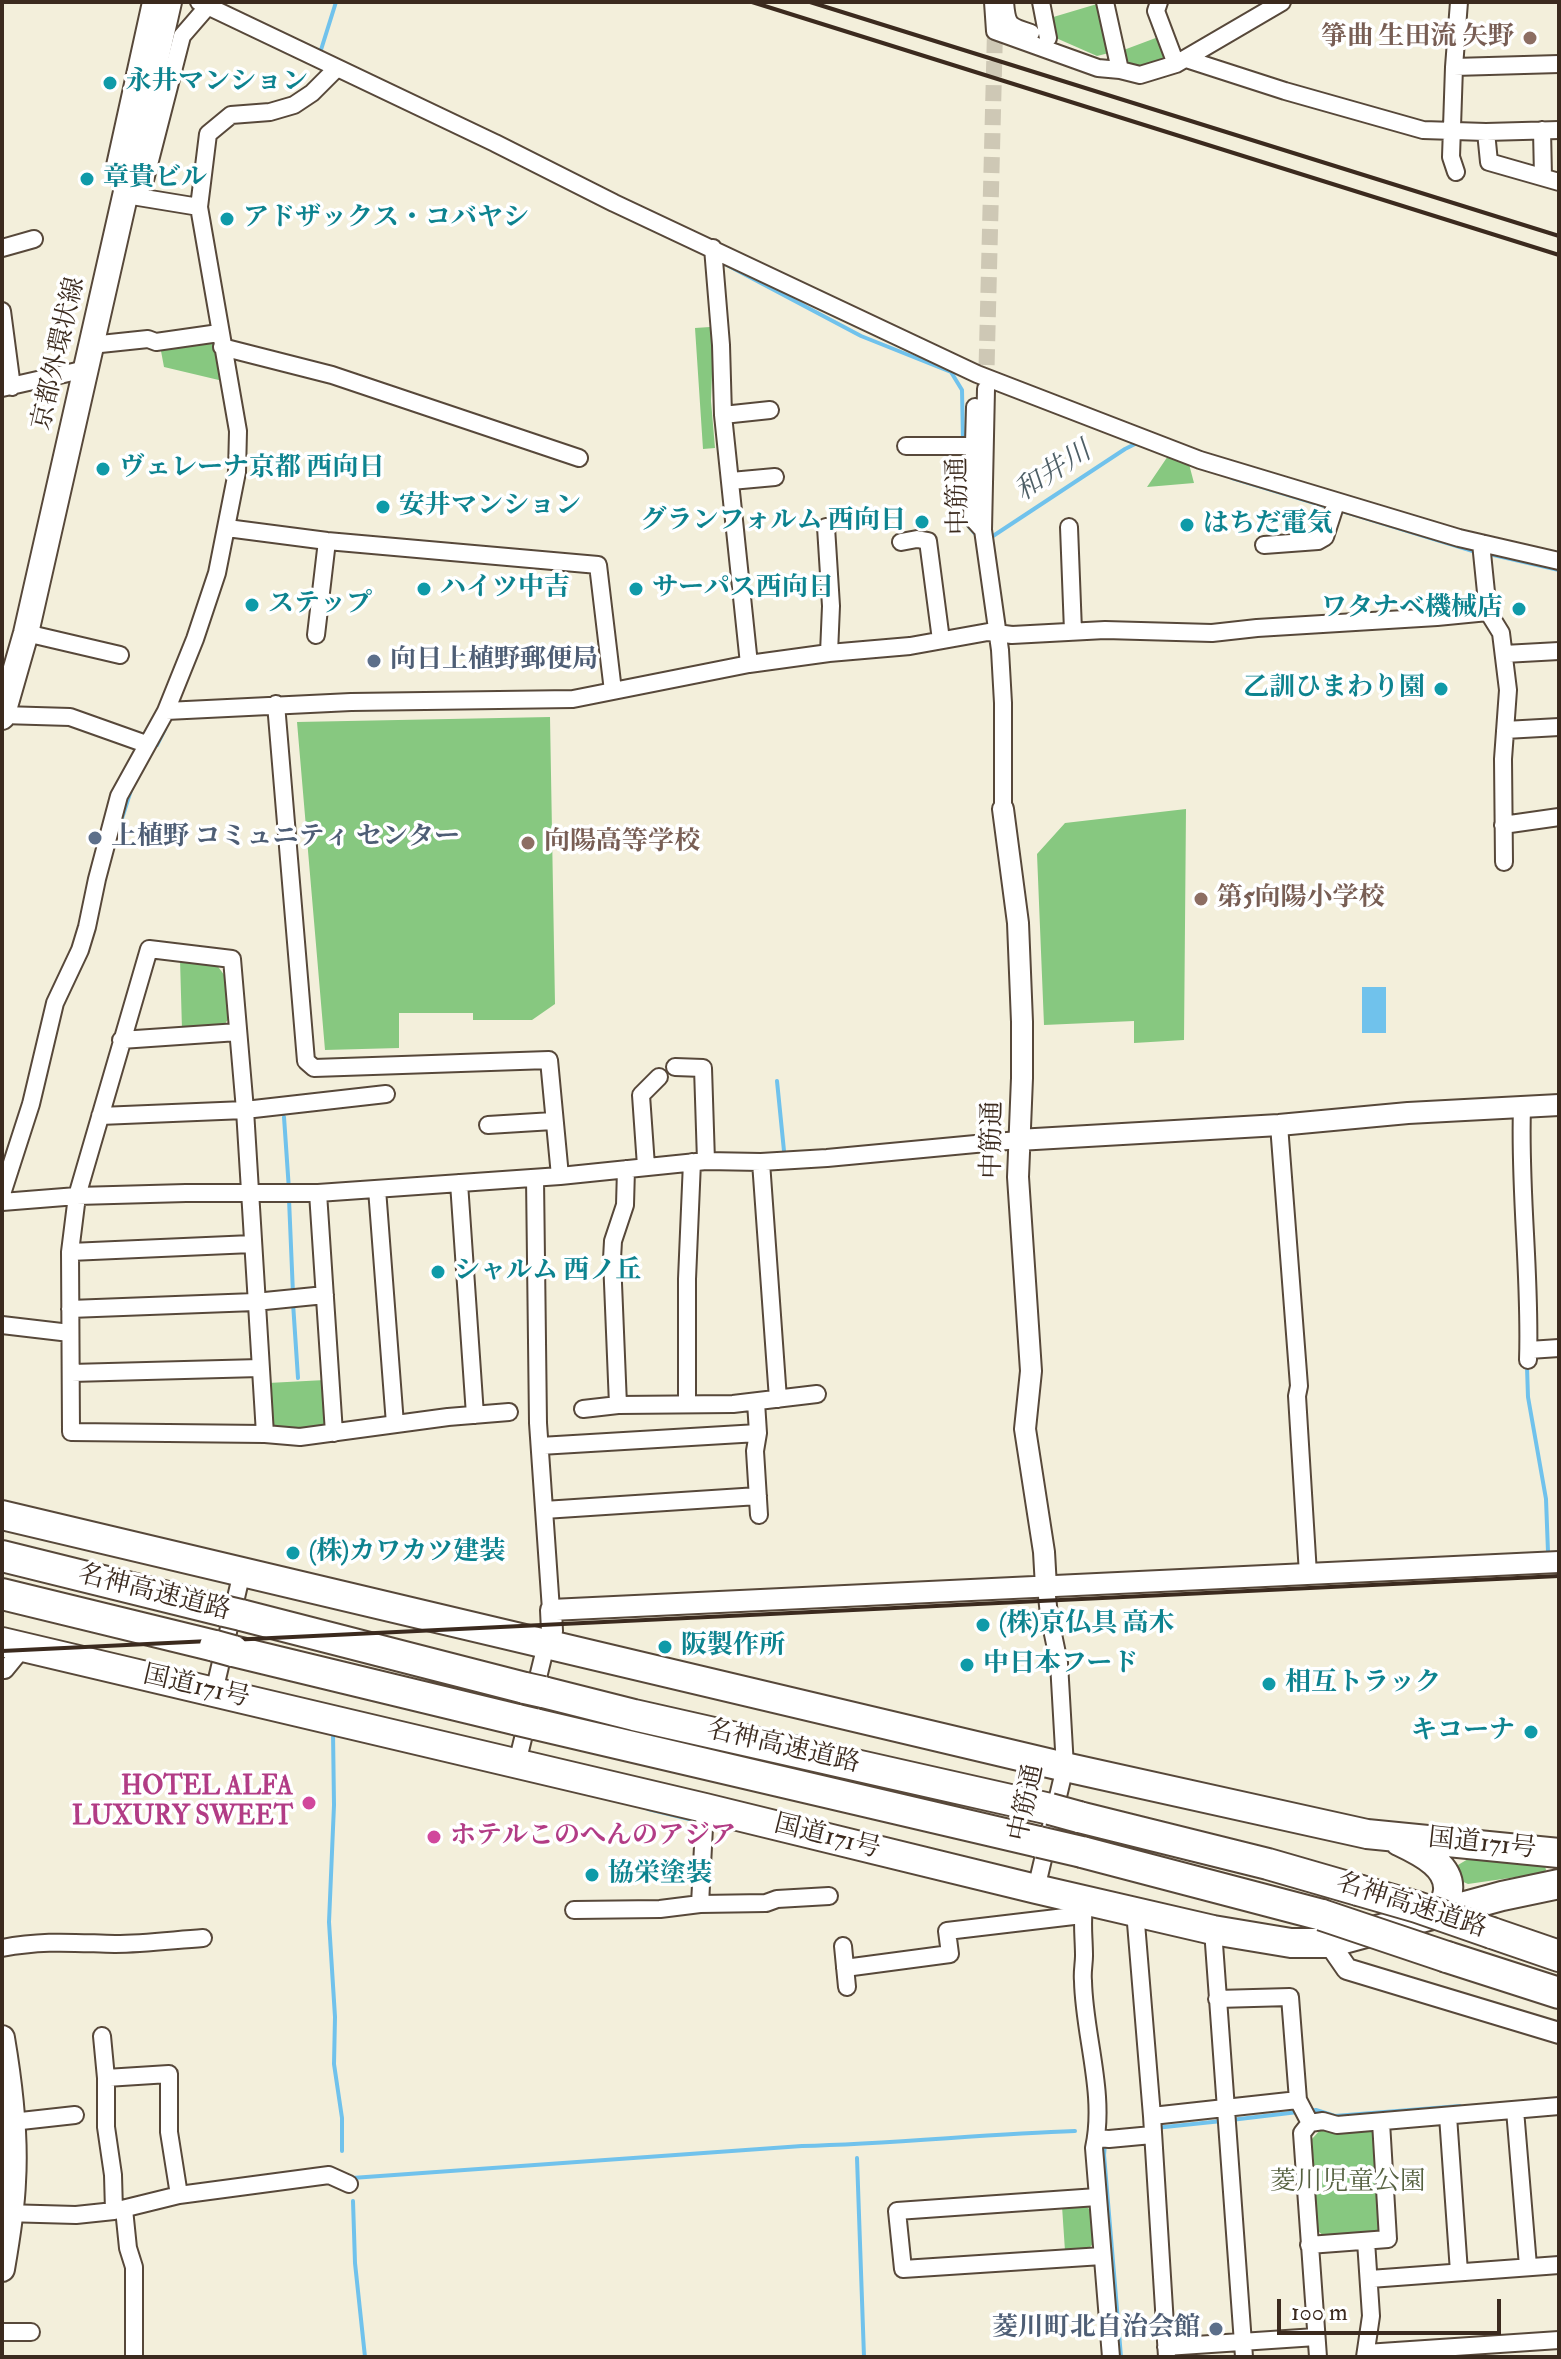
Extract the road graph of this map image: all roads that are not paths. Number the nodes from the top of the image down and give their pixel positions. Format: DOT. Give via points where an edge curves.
graph roads {
  1 [pos="151,2"];
  2 [pos="169,2"];
  3 [pos="993,2"];
  4 [pos="1005,2"];
  5 [pos="1041,2"];
  6 [pos="1105,2"];
  7 [pos="1159,2"];
  8 [pos="1282,2"];
  9 [pos="1459,2"];
  10 [pos="203,4"];
  11 [pos="1048,38"];
  12 [pos="1181,61"];
  13 [pos="1559,64"];
  14 [pos="1454,67"];
  15 [pos="337,68"];
  16 [pos="1120,70"];
  17 [pos="1550,130"];
  18 [pos="1452,131"];
  19 [pos="1486,132"];
  20 [pos="1456,172"];
  21 [pos="1551,179"];
  22 [pos="126,195"];
  23 [pos="199,207"];
  24 [pos="34,239"];
  25 [pos="2,248"];
  26 [pos="713,248"];
  27 [pos="2,311"];
  28 [pos="221,340"];
  29 [pos="88,357"];
  30 [pos="977,374"];
  31 [pos="7,388"];
  32 [pos="986,389"];
  33 [pos="770,410"];
  34 [pos="723,415"];
  35 [pos="906,446"];
  36 [pos="973,446"];
  37 [pos="579,458"];
  38 [pos="775,477"];
  39 [pos="731,481"];
  40 [pos="1336,503"];
  41 [pos="826,527"];
  42 [pos="1069,527"];
  43 [pos="227,528"];
  44 [pos="984,536"];
  45 [pos="327,541"];
  46 [pos="901,542"];
  47 [pos="1481,543"];
  48 [pos="1264,545"];
  49 [pos="1559,561"];
  50 [pos="1488,612"];
  51 [pos="1073,631"];
  52 [pos="26,633"];
  53 [pos="316,635"];
  54 [pos="998,635"];
  55 [pos="941,640"];
  56 [pos="1559,651"];
  57 [pos="829,653"];
  58 [pos="1504,654"];
  59 [pos="120,655"];
  60 [pos="749,664"];
  61 [pos="613,691"];
  62 [pos="276,704"];
  63 [pos="166,711"];
  64 [pos="2,716"];
  65 [pos="1559,727"];
  66 [pos="1505,730"];
  67 [pos="146,744"];
  68 [pos="1003,809"];
  69 [pos="1559,817"];
  70 [pos="1503,825"];
  71 [pos="1504,862"];
  72 [pos="238,1032"];
  73 [pos="121,1040"];
  74 [pos="675,1067"];
  75 [pos="659,1077"];
  76 [pos="386,1094"];
  77 [pos="1559,1105"];
  78 [pos="1522,1108"];
  79 [pos="245,1110"];
  80 [pos="100,1116"];
  81 [pos="553,1121"];
  82 [pos="488,1125"];
  83 [pos="1279,1125"];
  84 [pos="1018,1140"];
  85 [pos="699,1161"];
  86 [pos="761,1162"];
  87 [pos="646,1166"];
  88 [pos="626,1169"];
  89 [pos="560,1176"];
  90 [pos="535,1178"];
  91 [pos="459,1183"];
  92 [pos="377,1189"];
  93 [pos="249,1192"];
  94 [pos="318,1193"];
  95 [pos="2,1194"];
  96 [pos="77,1196"];
  97 [pos="2,1202"];
  98 [pos="252,1244"];
  99 [pos="70,1252"];
  100 [pos="325,1295"];
  101 [pos="255,1302"];
  102 [pos="70,1309"];
  103 [pos="2,1325"];
  104 [pos="70,1333"];
  105 [pos="1559,1348"];
  106 [pos="260,1368"];
  107 [pos="71,1373"];
  108 [pos="817,1394"];
  109 [pos="778,1399"];
  110 [pos="756,1402"];
  111 [pos="687,1403"];
  112 [pos="618,1405"];
  113 [pos="583,1409"];
  114 [pos="509,1412"];
  115 [pos="475,1415"];
  116 [pos="395,1424"];
  117 [pos="334,1433"];
  118 [pos="758,1433"];
  119 [pos="265,1434"];
  120 [pos="540,1446"];
  121 [pos="758,1496"];
  122 [pos="544,1510"];
  123 [pos="2,1515"];
  124 [pos="759,1515"];
  125 [pos="2,1556"];
  126 [pos="1559,1562"];
  127 [pos="242,1572"];
  128 [pos="1308,1574"];
  129 [pos="1046,1587"];
  130 [pos="2,1594"];
  131 [pos="551,1610"];
  132 [pos="13,1645"];
  133 [pos="549,1645"];
  134 [pos="2,1670"];
  135 [pos="214,1692"];
  136 [pos="517,1763"];
  137 [pos="1065,1767"];
  138 [pos="705,1808"];
  139 [pos="1391,1837"];
  140 [pos="1559,1853"];
  141 [pos="1559,1884"];
  142 [pos="1036,1889"];
  143 [pos="829,1896"];
  144 [pos="700,1904"];
  145 [pos="1084,1908"];
  146 [pos="574,1910"];
  147 [pos="1135,1911"];
  148 [pos="1438,1914"];
  149 [pos="1325,1929"];
  150 [pos="1213,1930"];
  151 [pos="203,1938"];
  152 [pos="843,1946"];
  153 [pos="2,1948"];
  154 [pos="1559,1956"];
  155 [pos="845,1968"];
  156 [pos="847,1987"];
  157 [pos="1559,1993"];
  158 [pos="1217,1999"];
  159 [pos="1559,2033"];
  160 [pos="102,2036"];
  161 [pos="2,2038"];
  162 [pos="106,2078"];
  163 [pos="1559,2106"];
  164 [pos="1515,2110"];
  165 [pos="1303,2111"];
  166 [pos="75,2115"];
  167 [pos="1226,2116"];
  168 [pos="1448,2116"];
  169 [pos="12,2122"];
  170 [pos="1381,2122"];
  171 [pos="1152,2126"];
  172 [pos="1102,2139"];
  173 [pos="349,2184"];
  174 [pos="179,2195"];
  175 [pos="1097,2197"];
  176 [pos="119,2210"];
  177 [pos="6,2213"];
  178 [pos="1366,2241"];
  179 [pos="1309,2245"];
  180 [pos="1102,2256"];
  181 [pos="1559,2265"];
  182 [pos="1528,2266"];
  183 [pos="2,2269"];
  184 [pos="1459,2272"];
  185 [pos="1370,2279"];
  186 [pos="2,2332"];
  187 [pos="31,2332"];
  188 [pos="1316,2337"];
  189 [pos="1559,2340"];
  190 [pos="1243,2350"];
  191 [pos="1167,2352"];
  192 [pos="1365,2355"];
  193 [pos="134,2357"];
  194 [pos="1111,2357"];
  195 [pos="1318,2357"];
  1 -- 22 [label="street" via="114,170"];
  2 -- 22 [label="main road, 京都外環状線"];
  3 -- 16 [label="street" via="995,31 1098,68"];
  4 -- 11 [label="street" via="1013,27"];
  5 -- 11 [label="street"];
  6 -- 16 [label="street"];
  7 -- 12 [label="street" via="1156,11"];
  8 -- 12 [label="street"];
  9 -- 14 [label="street"];
  10 -- 15 [label="street"];
  10 -- 22 [label="street" via="182,36 144,184"];
  11 -- 16 [label="street"];
  12 -- 16 [label="street" via="1140,75"];
  12 -- 18 [label="street" via="1423,130"];
  13 -- 14 [label="street"];
  14 -- 18 [label="street"];
  15 -- 23 [label="street" via="294,105 231,115 208,134"];
  15 -- 26 [label="street"];
  17 -- 19 [label="street"];
  17 -- 21 [label="street"];
  18 -- 19 [label="street"];
  18 -- 20 [label="street"];
  19 -- 21 [label="street" via="1489,162"];
  22 -- 23 [label="street"];
  22 -- 29 [label="main road, 京都外環状線"];
  23 -- 28 [label="street"];
  24 -- 25 [label="street"];
  26 -- 30 [label="street"];
  26 -- 34 [label="street"];
  27 -- 31 [label="street"];
  28 -- 29 [label="street" via="148,339"];
  28 -- 37 [label="street"];
  28 -- 43 [label="street" via="239,451"];
  29 -- 31 [label="street"];
  29 -- 52 [label="main road, 京都外環状線"];
  30 -- 36 [label="street"];
  30 -- 40 [label="street" via="1200,460"];
  32 -- 44 [label="street, 中筋通"];
  33 -- 34 [label="street"];
  34 -- 39 [label="street"];
  35 -- 36 [label="street"];
  36 -- 44 [label="street" via="972,518"];
  38 -- 39 [label="street"];
  39 -- 60 [label="street"];
  40 -- 47 [label="street"];
  40 -- 48 [label="street" via="1325,537"];
  41 -- 57 [label="street"];
  42 -- 51 [label="street"];
  43 -- 45 [label="street"];
  43 -- 63 [label="street" via="200,626"];
  44 -- 54 [label="street, 中筋通"];
  45 -- 53 [label="street"];
  45 -- 61 [label="street" via="598,565"];
  46 -- 55 [label="street" via="928,541"];
  47 -- 49 [label="street"];
  47 -- 50 [label="street"];
  50 -- 51 [label="street" via="1212,633"];
  50 -- 58 [label="street" via="1501,633"];
  51 -- 54 [label="street"];
  52 -- 59 [label="street"];
  52 -- 64 [label="main road, 京都外環状線"];
  54 -- 55 [label="street"];
  54 -- 68 [label="street, 中筋通"];
  55 -- 57 [label="street"];
  56 -- 58 [label="street"];
  57 -- 60 [label="street"];
  58 -- 66 [label="street"];
  60 -- 61 [label="street"];
  61 -- 62 [label="street" via="573,699"];
  62 -- 63 [label="street"];
  62 -- 81 [label="street" via="306,1061 314,1068 549,1060"];
  63 -- 67 [label="street"];
  64 -- 67 [label="street" via="70,717"];
  65 -- 66 [label="street"];
  66 -- 70 [label="street"];
  67 -- 95 [label="street" via="113,814 87,927 55,1003"];
  68 -- 84 [label="street, 中筋通" via="1018,923"];
  69 -- 70 [label="street"];
  70 -- 71 [label="street"];
  72 -- 73 [label="street"];
  72 -- 73 [label="street" via="232,959 149,949"];
  72 -- 79 [label="street"];
  73 -- 80 [label="street"];
  74 -- 85 [label="street" via="703,1068"];
  75 -- 87 [label="street" via="641,1095"];
  76 -- 79 [label="street"];
  77 -- 78 [label="street"];
  78 -- 83 [label="street"];
  78 -- 105 [label="street" via="1528,1355"];
  79 -- 80 [label="street"];
  79 -- 93 [label="street"];
  80 -- 96 [label="street"];
  81 -- 82 [label="street"];
  81 -- 89 [label="street"];
  83 -- 84 [label="street"];
  83 -- 128 [label="street"];
  84 -- 86 [label="street"];
  84 -- 129 [label="street, 中筋通" via="1031,1371 1025,1429"];
  85 -- 86 [label="street"];
  85 -- 87 [label="street"];
  85 -- 111 [label="street" via="687,1279"];
  86 -- 109 [label="street"];
  87 -- 88 [label="street"];
  88 -- 89 [label="street"];
  88 -- 112 [label="street" via="625,1205 612,1259"];
  89 -- 90 [label="street"];
  90 -- 91 [label="street"];
  90 -- 120 [label="street"];
  91 -- 92 [label="street"];
  91 -- 115 [label="street"];
  92 -- 94 [label="street"];
  92 -- 116 [label="street"];
  93 -- 94 [label="street"];
  93 -- 96 [label="street"];
  93 -- 98 [label="street"];
  94 -- 100 [label="street"];
  96 -- 97 [label="street"];
  96 -- 99 [label="street"];
  98 -- 99 [label="street"];
  98 -- 101 [label="street"];
  99 -- 102 [label="street"];
  100 -- 101 [label="street"];
  100 -- 117 [label="street"];
  101 -- 102 [label="street"];
  101 -- 106 [label="street"];
  102 -- 104 [label="street"];
  103 -- 104 [label="street"];
  104 -- 107 [label="street"];
  106 -- 107 [label="street"];
  106 -- 119 [label="street"];
  107 -- 119 [label="street" via="71,1432"];
  108 -- 109 [label="street"];
  109 -- 110 [label="street"];
  110 -- 111 [label="street"];
  110 -- 118 [label="street"];
  111 -- 112 [label="street"];
  112 -- 113 [label="street"];
  114 -- 115 [label="street"];
  115 -- 116 [label="street"];
  116 -- 117 [label="street"];
  117 -- 119 [label="street"];
  118 -- 120 [label="street"];
  118 -- 121 [label="street"];
  120 -- 122 [label="street"];
  121 -- 122 [label="street"];
  121 -- 124 [label="street"];
  122 -- 131 [label="street"];
  123 -- 127 [label="highway, 国道171号"];
  125 -- 154 [label="highway, 名神高速道路, bridge" via="650,1719 1268,1864"];
  126 -- 128 [label="street"];
  127 -- 133 [label="highway, 国道171号"];
  127 -- 135 [label="street"];
  128 -- 129 [label="street"];
  129 -- 131 [label="street"];
  129 -- 137 [label="street, 中筋通" via="1059,1663"];
  130 -- 149 [label="highway, 名神高速道路, bridge" via="1082,1852"];
  131 -- 133 [label="street"];
  132 -- 134 [label="street"];
  132 -- 135 [label="highway, 国道171号"];
  133 -- 136 [label="street"];
  133 -- 137 [label="highway, 国道171号"];
  135 -- 136 [label="highway, 国道171号"];
  136 -- 138 [label="highway, 国道171号"];
  137 -- 139 [label="highway, 国道171号"];
  137 -- 142 [label="street, 中筋通"];
  138 -- 142 [label="highway, 国道171号"];
  138 -- 144 [label="street"];
  139 -- 140 [label="highway, 国道171号"];
  139 -- 148 [label="highway" via="1425,1853 1447,1876 1448,1894"];
  141 -- 148 [label="highway, 国道171号"];
  142 -- 145 [label="highway, 国道171号"];
  143 -- 144 [label="street"];
  144 -- 146 [label="street"];
  145 -- 147 [label="highway, 国道171号"];
  145 -- 155 [label="street" via="947,1931 950,1954"];
  145 -- 172 [label="street" via="1083,1980"];
  147 -- 150 [label="highway, 国道171号"];
  147 -- 171 [label="street"];
  148 -- 149 [label="highway, 国道171号"];
  149 -- 150 [label="highway, 国道171号" via="1291,1943"];
  149 -- 157 [label="highway, 名神高速道路, bridge" via="1447,1957"];
  149 -- 159 [label="street" via="1347,1969"];
  150 -- 158 [label="street"];
  151 -- 153 [label="street" via="41,1942"];
  152 -- 155 [label="street"];
  155 -- 156 [label="street"];
  158 -- 165 [label="street" via="1290,1997"];
  158 -- 167 [label="street"];
  160 -- 162 [label="street"];
  161 -- 169 [label="main road"];
  162 -- 174 [label="street" via="169,2074 169,2132"];
  162 -- 176 [label="street" via="106,2127"];
  163 -- 164 [label="street"];
  164 -- 168 [label="street"];
  164 -- 182 [label="street"];
  165 -- 167 [label="street"];
  165 -- 170 [label="street" via="1337,2125"];
  165 -- 179 [label="street"];
  166 -- 169 [label="street"];
  167 -- 171 [label="street"];
  167 -- 190 [label="street"];
  168 -- 170 [label="street"];
  168 -- 184 [label="street"];
  169 -- 177 [label="main road" via="14,2178"];
  170 -- 178 [label="street" via="1388,2239"];
  171 -- 172 [label="street"];
  171 -- 191 [label="street"];
  172 -- 175 [label="street" via="1094,2148"];
  173 -- 174 [label="street" via="329,2175"];
  174 -- 176 [label="street"];
  175 -- 180 [label="street"];
  175 -- 180 [label="street" via="897,2211 903,2269"];
  176 -- 177 [label="street"];
  176 -- 193 [label="street" via="134,2267"];
  177 -- 183 [label="main road"];
  178 -- 179 [label="street"];
  178 -- 185 [label="street"];
  179 -- 188 [label="street"];
  180 -- 194 [label="street"];
  181 -- 182 [label="street"];
  182 -- 184 [label="street"];
  184 -- 185 [label="street"];
  185 -- 192 [label="street"];
  186 -- 187 [label="street"];
  188 -- 190 [label="street"];
  188 -- 195 [label="street"];
  189 -- 192 [label="street"];
  190 -- 191 [label="street"];
}
